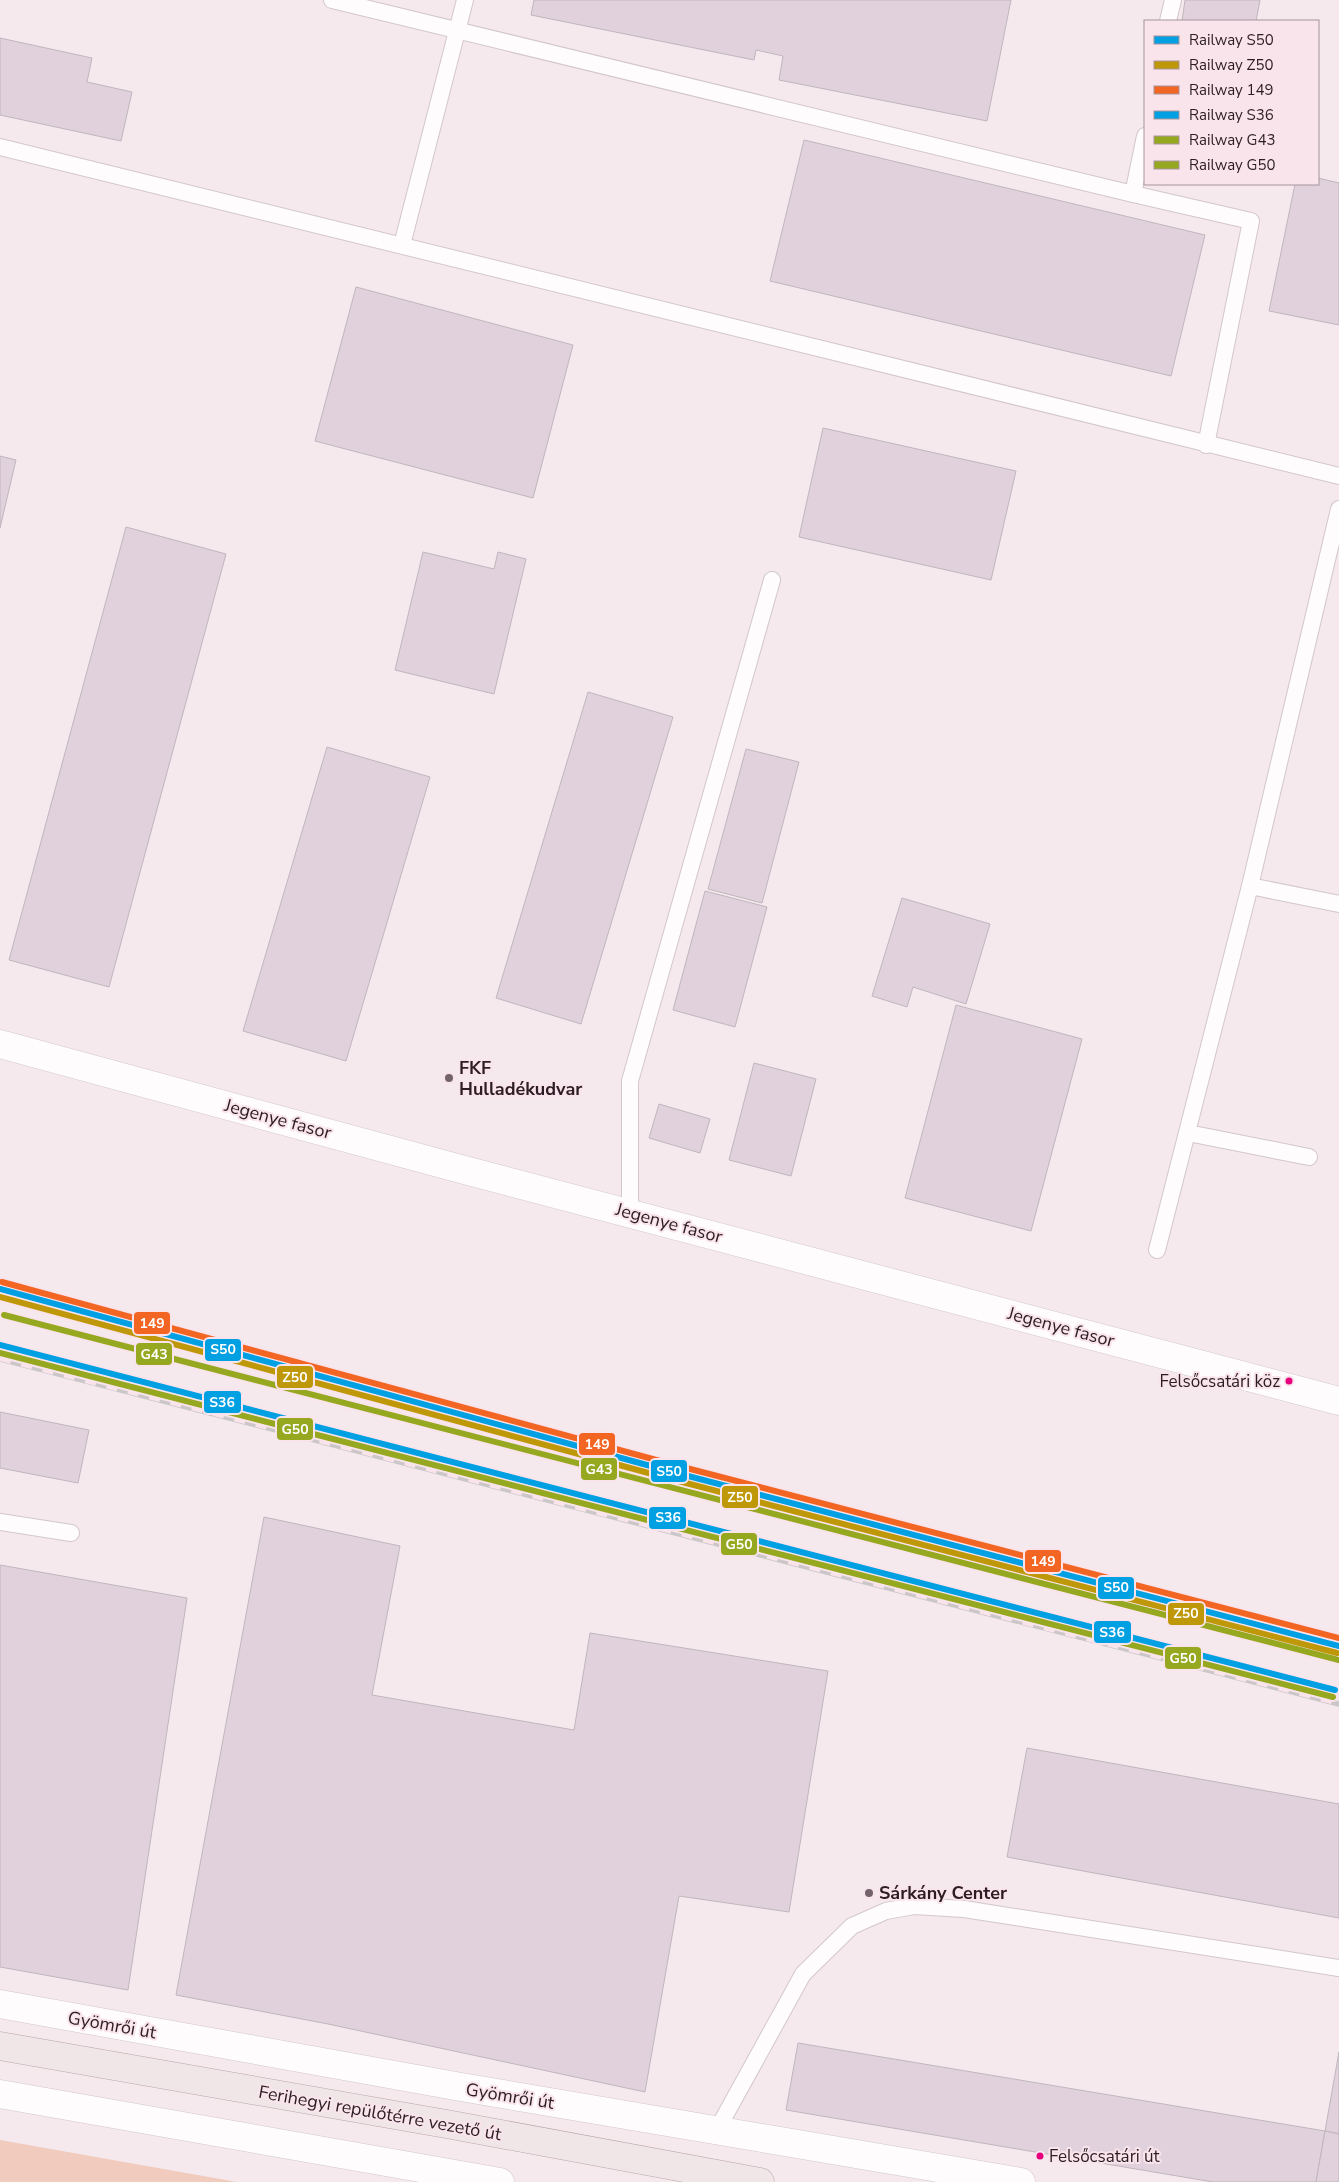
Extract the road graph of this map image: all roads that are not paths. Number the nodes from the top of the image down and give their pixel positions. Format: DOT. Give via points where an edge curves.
graph roads {
  1 [pos="332,0"];
  2 [pos="465,0"];
  3 [pos="1172,0"];
  4 [pos="1168,20"];
  5 [pos="457,30"];
  6 [pos="1144,141"];
  7 [pos="0,147"];
  8 [pos="1134,194"];
  9 [pos="402,244"];
  10 [pos="1206,445"];
  11 [pos="1339,476"];
  12 [pos="1339,509"];
  13 [pos="772,580"];
  14 [pos="1250,886"];
  15 [pos="1339,904"];
  16 [pos="0,1044"];
  17 [pos="1188,1133"];
  18 [pos="1309,1157"];
  19 [pos="630,1212"];
  20 [pos="1157,1250"];
  21 [pos="1339,1401"];
  22 [pos="0,1522"];
  23 [pos="71,1533"];
  24 [pos="1339,1968"];
  25 [pos="0,2004"];
  26 [pos="0,2046"];
  27 [pos="0,2094"];
  28 [pos="717,2130"];
  29 [pos="439,2176"];
  30 [pos="500,2182"];
  31 [pos="760,2182"];
  32 [pos="1021,2182"];
  1 -- 5 [label="lane"];
  2 -- 5 [label="lane"];
  3 -- 4 [label="lane"];
  5 -- 8 [label="lane"];
  5 -- 9 [label="lane"];
  6 -- 8 [label="lane"];
  7 -- 9 [label="lane"];
  8 -- 10 [label="lane" via="1252,221"];
  9 -- 10 [label="lane"];
  10 -- 11 [label="lane"];
  12 -- 14 [label="lane"];
  13 -- 19 [label="lane" via="630,1081"];
  14 -- 15 [label="lane"];
  14 -- 17 [label="lane"];
  16 -- 19 [label="street, Jegenye fasor"];
  17 -- 18 [label="lane"];
  17 -- 20 [label="lane"];
  19 -- 21 [label="street, Jegenye fasor"];
  22 -- 23 [label="lane"];
  24 -- 28 [label="lane" via="964,1909 914,1906 886,1911 852,1926 803,1974"];
  25 -- 28 [label="street, Gyömrői út"];
  26 -- 31 [label="main road, Ferihegyi repülőtérre vezető út"];
  27 -- 29 [label="street"];
  28 -- 32 [label="street, Gyömrői út"];
  29 -- 30 [label="street"];
}
